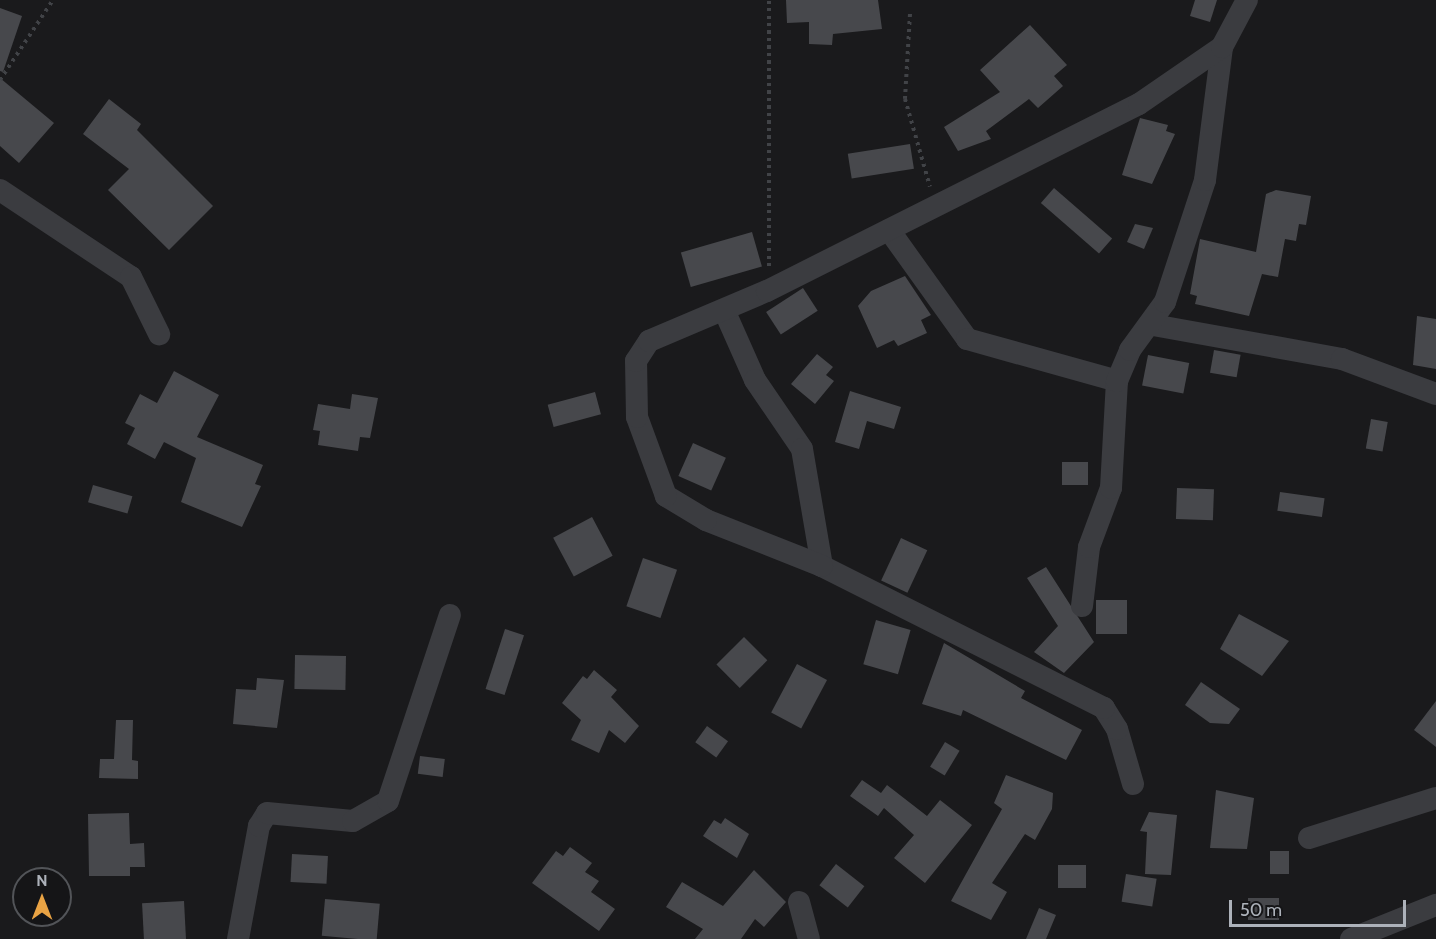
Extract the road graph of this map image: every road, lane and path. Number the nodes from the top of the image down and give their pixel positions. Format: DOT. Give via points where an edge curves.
graph roads {
  1 [pos="53,0"];
  2 [pos="769,0"];
  3 [pos="1247,0"];
  4 [pos="910,14"];
  5 [pos="1222,47"];
  6 [pos="0,80"];
  7 [pos="0,190"];
  8 [pos="937,205"];
  9 [pos="889,230"];
  10 [pos="766,291"];
  11 [pos="724,310"];
  12 [pos="1153,325"];
  13 [pos="159,334"];
  14 [pos="1117,381"];
  15 [pos="1436,394"];
  16 [pos="822,566"];
  17 [pos="1082,606"];
  18 [pos="450,615"];
  19 [pos="1133,784"];
  20 [pos="1436,798"];
  21 [pos="1309,838"];
  22 [pos="799,902"];
  23 [pos="1436,905"];
  24 [pos="238,939"];
  25 [pos="809,939"];
  26 [pos="1351,939"];
  1 -- 6 [label="path"];
  2 -- 10 [label="path" via="772,231"];
  3 -- 5 [label="street"];
  4 -- 8 [label="path" via="905,99"];
  5 -- 8 [label="street" via="1139,104"];
  5 -- 12 [label="street" via="1205,180"];
  7 -- 13 [label="street" via="131,277"];
  8 -- 9 [label="street"];
  9 -- 10 [label="street"];
  9 -- 14 [label="street" via="967,339"];
  10 -- 11 [label="street"];
  11 -- 16 [label="street" via="755,380 802,449"];
  11 -- 16 [label="street" via="649,341 639,350 633,389 657,483 671,501 706,520"];
  12 -- 14 [label="street" via="1130,350"];
  12 -- 15 [label="street" via="1342,358"];
  14 -- 17 [label="street" via="1111,488 1089,547"];
  16 -- 19 [label="street" via="1104,708 1117,729"];
  18 -- 24 [label="street" via="388,801 353,821 267,813 259,826"];
  20 -- 21 [label="street"];
  22 -- 25 [label="street"];
  23 -- 26 [label="street"];
}
